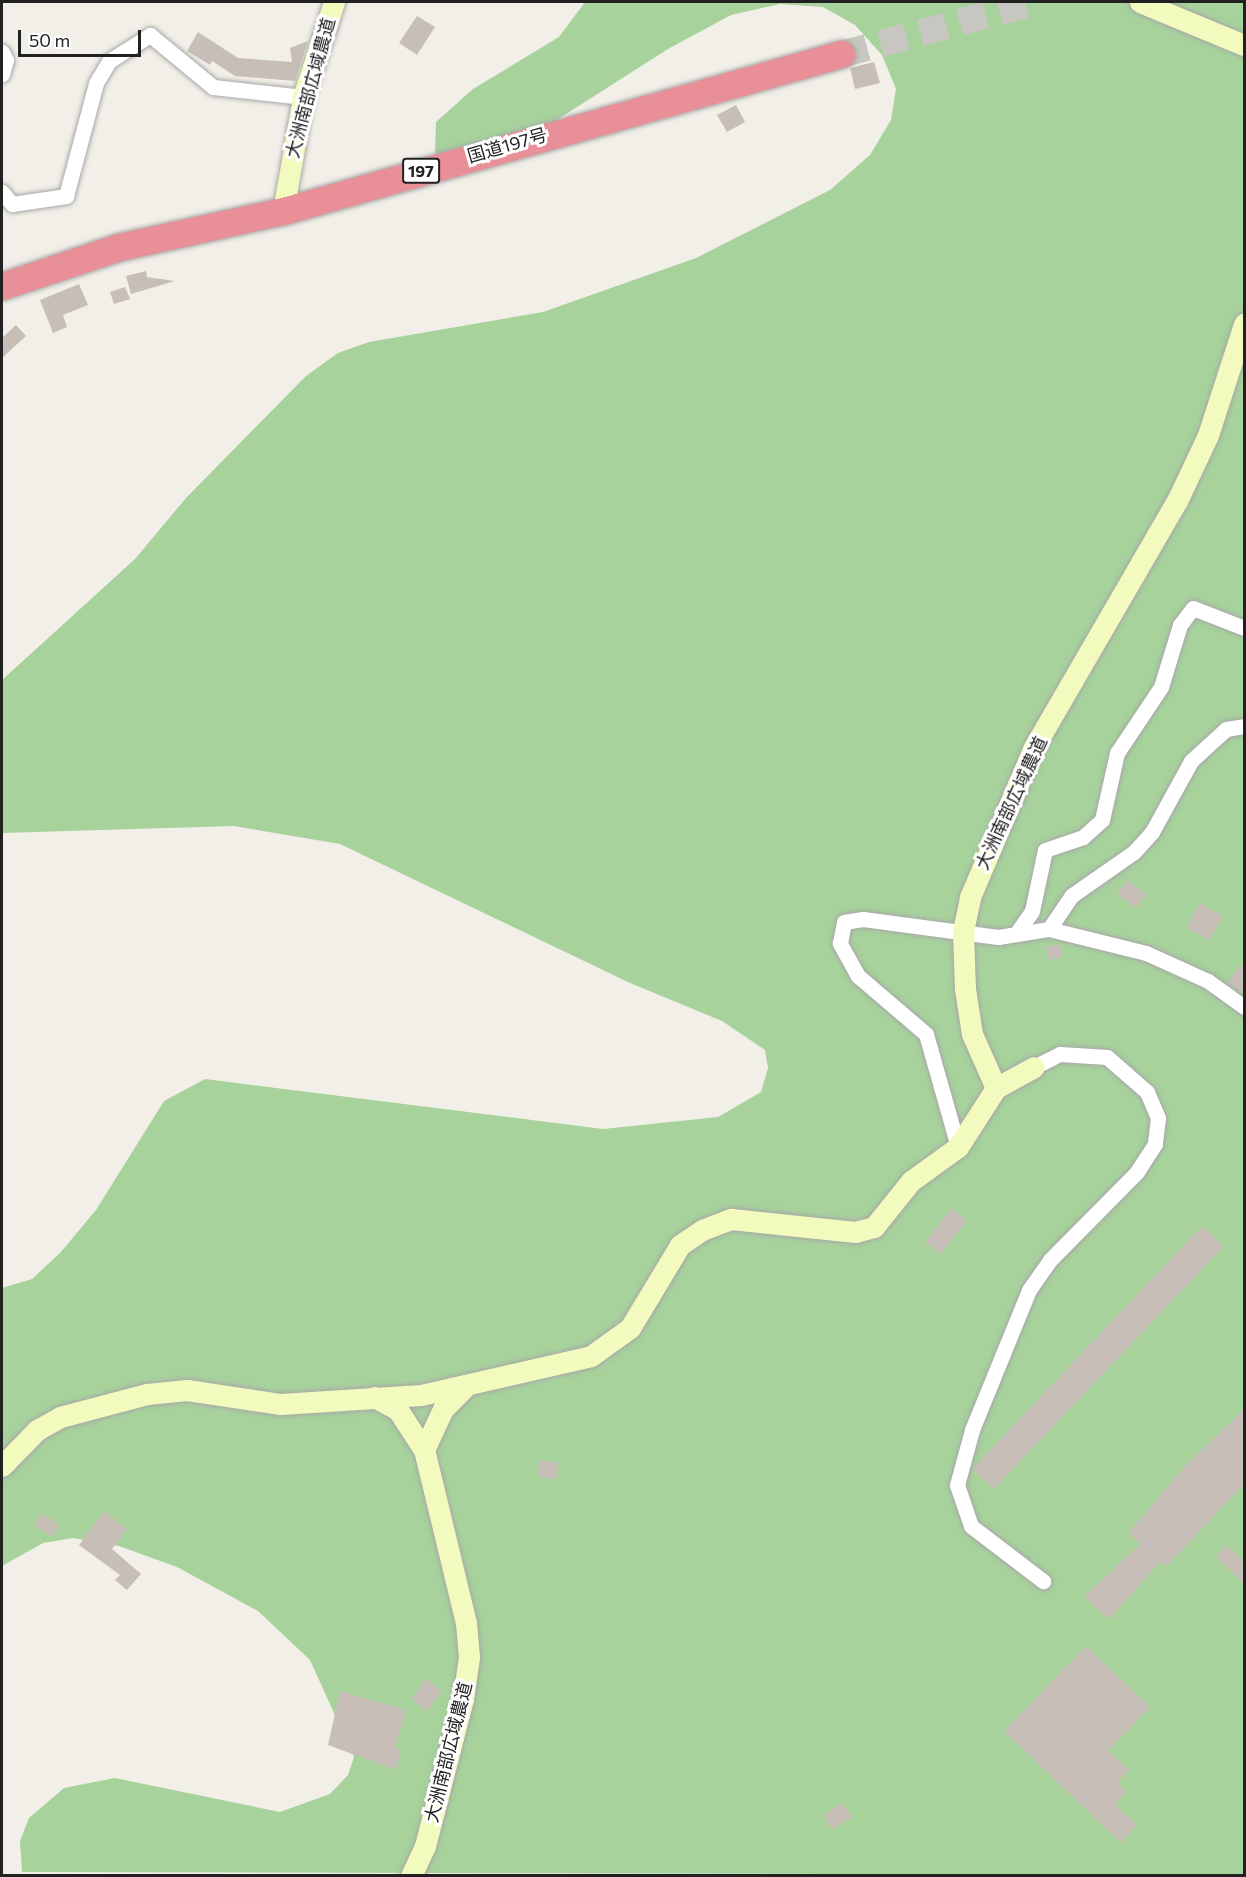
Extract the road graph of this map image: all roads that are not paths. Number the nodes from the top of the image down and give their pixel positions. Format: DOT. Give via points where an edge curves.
graph roads {
  1 [pos="334,2"];
  2 [pos="1140,2"];
  3 [pos="1245,45"];
  4 [pos="2,52"];
  5 [pos="841,54"];
  6 [pos="2,74"];
  7 [pos="303,97"];
  8 [pos="2,192"];
  9 [pos="283,211"];
  10 [pos="2,286"];
  11 [pos="1245,324"];
  12 [pos="1245,628"];
  13 [pos="1245,726"];
  14 [pos="1049,929"];
  15 [pos="963,931"];
  16 [pos="1018,931"];
  17 [pos="1245,1007"];
  18 [pos="1034,1067"];
  19 [pos="996,1088"];
  20 [pos="958,1148"];
  21 [pos="464,1388"];
  22 [pos="373,1397"];
  23 [pos="424,1450"];
  24 [pos="2,1466"];
  25 [pos="1042,1581"];
  26 [pos="411,1875"];
  1 -- 7 [label="street, 大洲南部広域農道"];
  2 -- 3 [label="street"];
  4 -- 6 [label="street" via="6,60"];
  5 -- 9 [label="highway, 国道197号 / 197"];
  7 -- 8 [label="street" via="213,87 150,35 109,62 96,83 66,196 12,204"];
  7 -- 9 [label="street, 大洲南部広域農道"];
  9 -- 10 [label="highway, 国道197号 / 197" via="119,247"];
  11 -- 15 [label="street, 大洲南部広域農道" via="1208,435 1177,501 1034,749 990,840"];
  12 -- 16 [label="street" via="1193,608 1180,625 1161,687 1117,753 1102,820 1083,837 1045,850 1032,911"];
  13 -- 14 [label="street" via="1226,729 1191,761 1152,832 1134,852 1071,896"];
  14 -- 16 [label="street"];
  14 -- 17 [label="street" via="1146,953 1208,981"];
  15 -- 16 [label="street" via="999,937"];
  15 -- 19 [label="street, 大洲南部広域農道" via="972,1034"];
  15 -- 20 [label="street" via="863,919 844,922 840,943 858,976 926,1034"];
  18 -- 19 [label="street"];
  18 -- 25 [label="street" via="1060,1054 1107,1057 1147,1092 1158,1118 1155,1144 1137,1172 1050,1260 1029,1290 972,1430 957,1485 971,1526"];
  19 -- 20 [label="street"];
  20 -- 21 [label="street" via="911,1181 874,1227 855,1232 731,1219 702,1230 680,1245 630,1328 609,1346 591,1356"];
  21 -- 22 [label="street"];
  21 -- 23 [label="street" via="443,1409"];
  22 -- 23 [label="street, 大洲南部広域農道" via="398,1410"];
  22 -- 24 [label="street" via="281,1404 187,1390 147,1394 60,1417 37,1430"];
  23 -- 26 [label="street, 大洲南部広域農道" via="466,1623 469,1657 464,1699 425,1846"];
}
